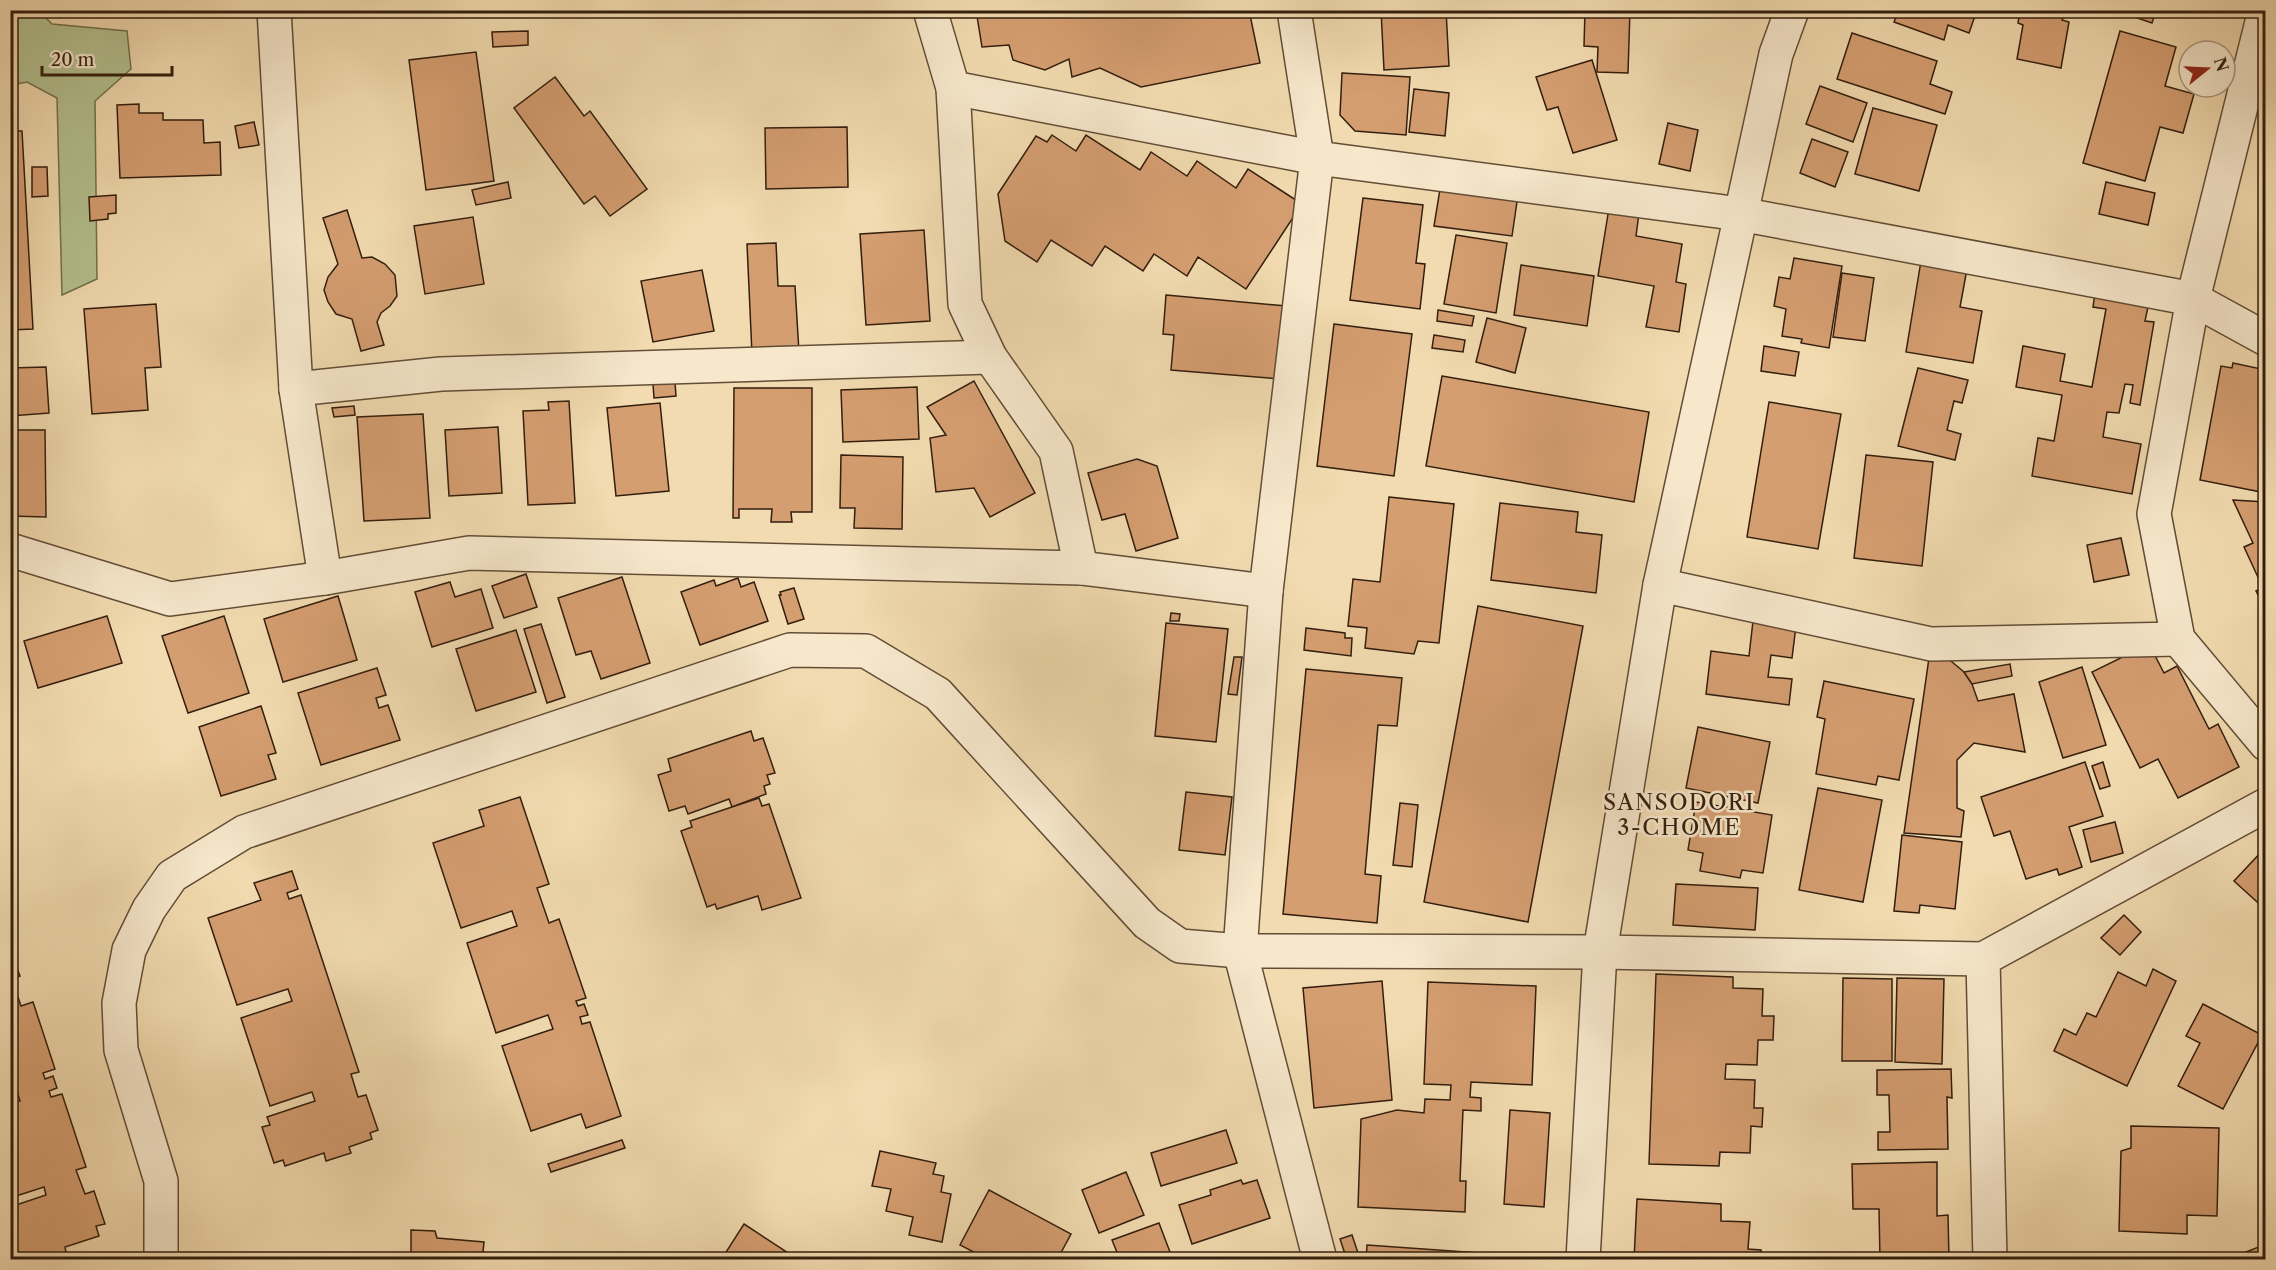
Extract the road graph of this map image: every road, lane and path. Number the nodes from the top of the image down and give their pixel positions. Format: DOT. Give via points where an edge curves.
graph roads {
  1 [pos="274,10"];
  2 [pos="930,10"];
  3 [pos="1294,10"];
  4 [pos="1792,10"];
  5 [pos="2265,10"];
  6 [pos="953,88"];
  7 [pos="1317,158"];
  8 [pos="1740,214"];
  9 [pos="2193,299"];
  10 [pos="2265,339"];
  11 [pos="990,357"];
  12 [pos="296,390"];
  13 [pos="10,550"];
  14 [pos="1081,568"];
  15 [pos="325,578"];
  16 [pos="1660,585"];
  17 [pos="1266,591"];
  18 [pos="2178,639"];
  19 [pos="2265,744"];
  20 [pos="2265,805"];
  21 [pos="1240,951"];
  22 [pos="1600,952"];
  23 [pos="1983,959"];
  24 [pos="161,1260"];
  25 [pos="1320,1260"];
  26 [pos="1583,1260"];
  27 [pos="1990,1260"];
  1 -- 12 [label="street"];
  2 -- 6 [label="street"];
  3 -- 7 [label="street"];
  4 -- 8 [label="street" via="1776,54"];
  5 -- 9 [label="street"];
  6 -- 7 [label="street"];
  6 -- 11 [label="street" via="965,304"];
  7 -- 8 [label="street"];
  7 -- 17 [label="street"];
  8 -- 9 [label="street"];
  8 -- 16 [label="street"];
  9 -- 10 [label="street"];
  9 -- 18 [label="street" via="2154,514"];
  11 -- 12 [label="street" via="441,374"];
  11 -- 14 [label="street" via="1056,452"];
  12 -- 15 [label="street"];
  13 -- 15 [label="street" via="170,599"];
  14 -- 15 [label="street" via="470,553"];
  14 -- 17 [label="street"];
  16 -- 18 [label="street" via="1931,644"];
  16 -- 22 [label="street"];
  17 -- 21 [label="street"];
  18 -- 19 [label="street"];
  20 -- 23 [label="street"];
  21 -- 22 [label="street"];
  21 -- 24 [label="street" via="1180,946 1147,923 938,694 866,651 790,650 244,832 172,876 149,909 129,950 119,1003 121,1050 161,1181"];
  21 -- 25 [label="street"];
  22 -- 23 [label="street"];
  22 -- 26 [label="street"];
  23 -- 27 [label="street"];
}
